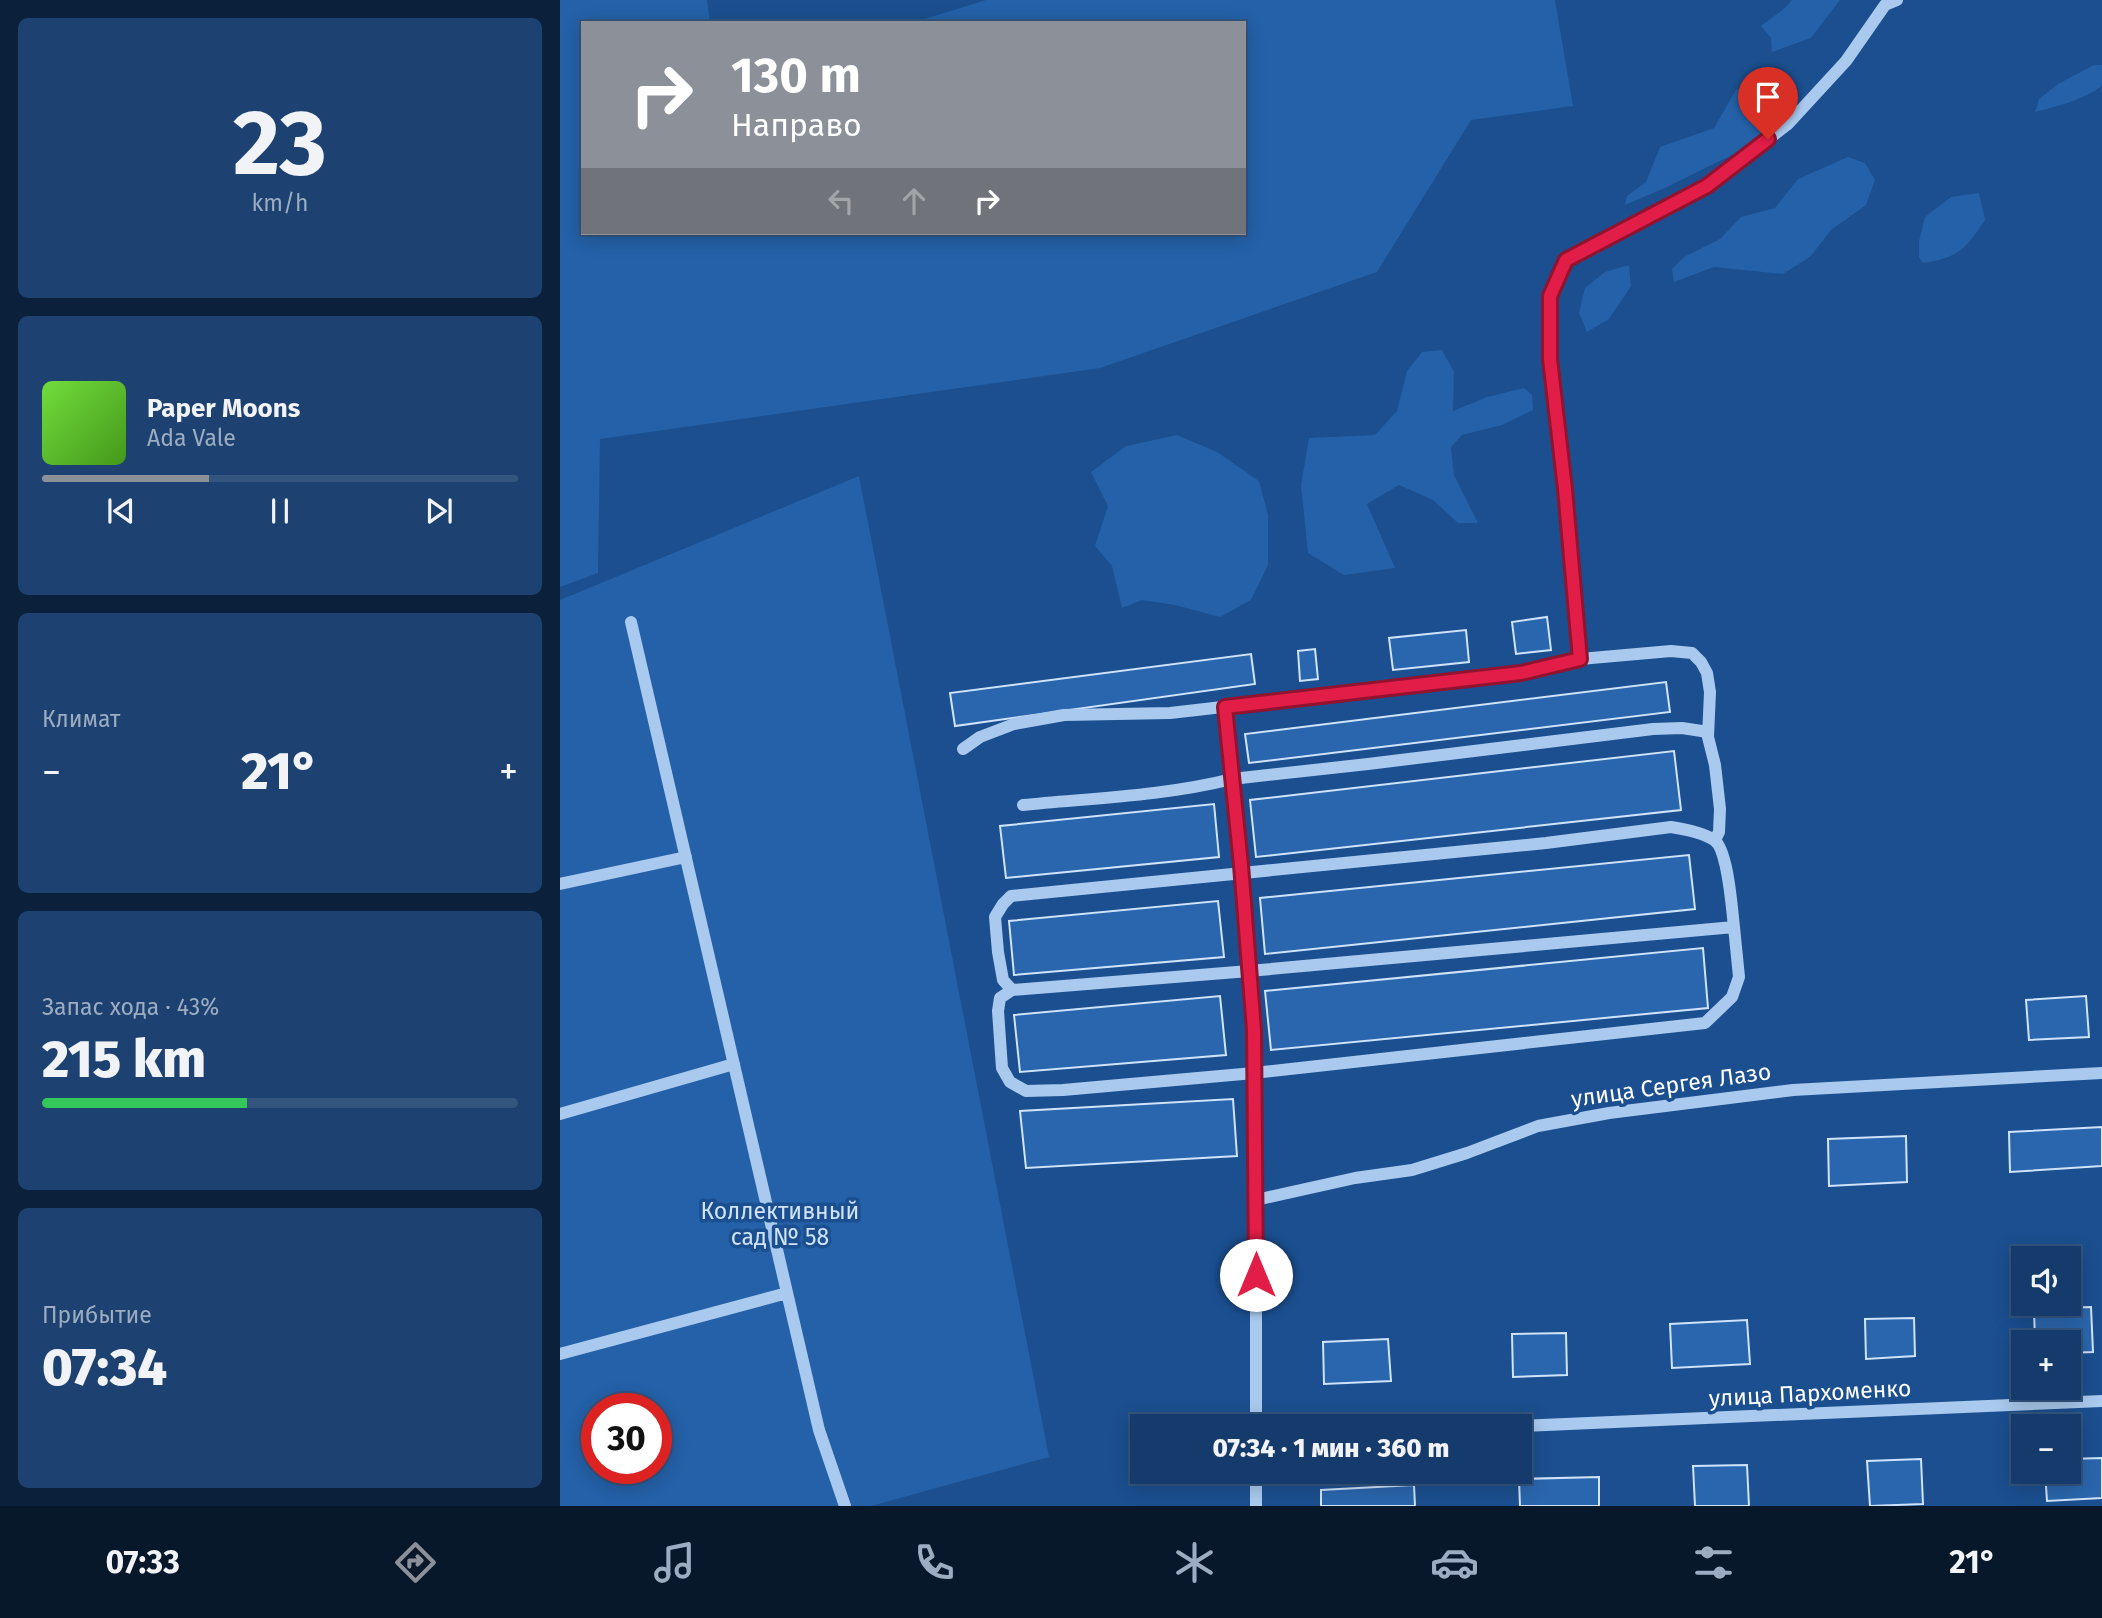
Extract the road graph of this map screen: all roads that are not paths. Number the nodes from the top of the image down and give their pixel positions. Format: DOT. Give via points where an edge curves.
graph roads {
  1 [pos="1889,2"];
  2 [pos="631,622"];
  3 [pos="1580,659"];
  4 [pos="1225,707"];
  5 [pos="1708,732"];
  6 [pos="963,748"];
  7 [pos="1232,779"];
  8 [pos="1023,805"];
  9 [pos="1715,841"];
  10 [pos="686,857"];
  11 [pos="1241,874"];
  12 [pos="560,884"];
  13 [pos="1734,927"];
  14 [pos="1249,971"];
  15 [pos="1012,990"];
  16 [pos="734,1064"];
  17 [pos="1254,1073"];
  18 [pos="2102,1073"];
  19 [pos="560,1114"];
  20 [pos="1256,1200"];
  21 [pos="787,1293"];
  22 [pos="560,1354"];
  23 [pos="2102,1401"];
  24 [pos="1256,1414"];
  25 [pos="1532,1426"];
  26 [pos="1256,1484"];
  27 [pos="845,1506"];
  28 [pos="1256,1506"];
  1 -- 3 [label="street" via="1846,61 1788,124 1707,186 1566,260 1550,296 1550,359"];
  2 -- 10 [label="street"];
  3 -- 4 [label="street" via="1521,673"];
  3 -- 5 [label="street" via="1692,653 1707,673"];
  4 -- 6 [label="street" via="1064,715 1014,724"];
  4 -- 7 [label="street"];
  5 -- 7 [label="street" via="1653,729"];
  5 -- 9 [label="street" via="1720,809"];
  7 -- 8 [label="street" via="1157,792"];
  7 -- 11 [label="street"];
  9 -- 11 [label="street" via="1671,827"];
  9 -- 13 [label="street" via="1727,874"];
  10 -- 12 [label="street"];
  10 -- 16 [label="street"];
  11 -- 14 [label="street"];
  11 -- 15 [label="street" via="1011,896 995,917 1003,980"];
  13 -- 14 [label="street"];
  13 -- 17 [label="street" via="1739,977 1732,997 1704,1023"];
  14 -- 15 [label="street"];
  14 -- 17 [label="street"];
  15 -- 17 [label="street" via="1000,998 998,1011 1002,1068 1010,1082 1026,1091"];
  16 -- 19 [label="street"];
  16 -- 21 [label="street"];
  17 -- 20 [label="street"];
  18 -- 20 [label="street, улица Сергея Лазо" via="1793,1090 1609,1113 1538,1126 1412,1170"];
  20 -- 24 [label="street"];
  21 -- 22 [label="street"];
  21 -- 27 [label="street" via="819,1430"];
  23 -- 25 [label="street, улица Пархоменко"];
  26 -- 28 [label="street"];
}
